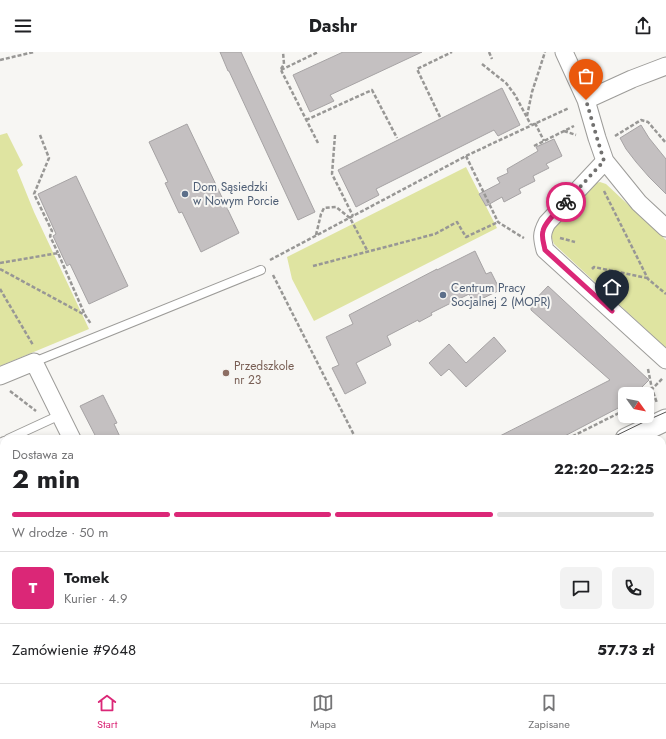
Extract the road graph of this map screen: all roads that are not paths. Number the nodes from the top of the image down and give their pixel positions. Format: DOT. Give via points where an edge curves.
graph roads {
  1 [pos="564,52"];
  2 [pos="666,66"];
  3 [pos="586,100"];
  4 [pos="604,161"];
  5 [pos="666,228"];
  6 [pos="261,270"];
  7 [pos="34,355"];
  8 [pos="666,360"];
  9 [pos="3,382"];
  10 [pos="60,415"];
  11 [pos="665,420"];
  12 [pos="17,435"];
  13 [pos="70,435"];
  14 [pos="634,435"];
  1 -- 3 [label="street"];
  2 -- 3 [label="street"];
  3 -- 4 [label="street"];
  4 -- 5 [label="street" via="639,203"];
  4 -- 8 [label="street" via="547,223 542,238 545,250"];
  6 -- 7 [label="lane"];
  7 -- 9 [label="street"];
  7 -- 10 [label="street"];
  10 -- 12 [label="lane"];
  10 -- 13 [label="street"];
  11 -- 14 [label="street"];
}
